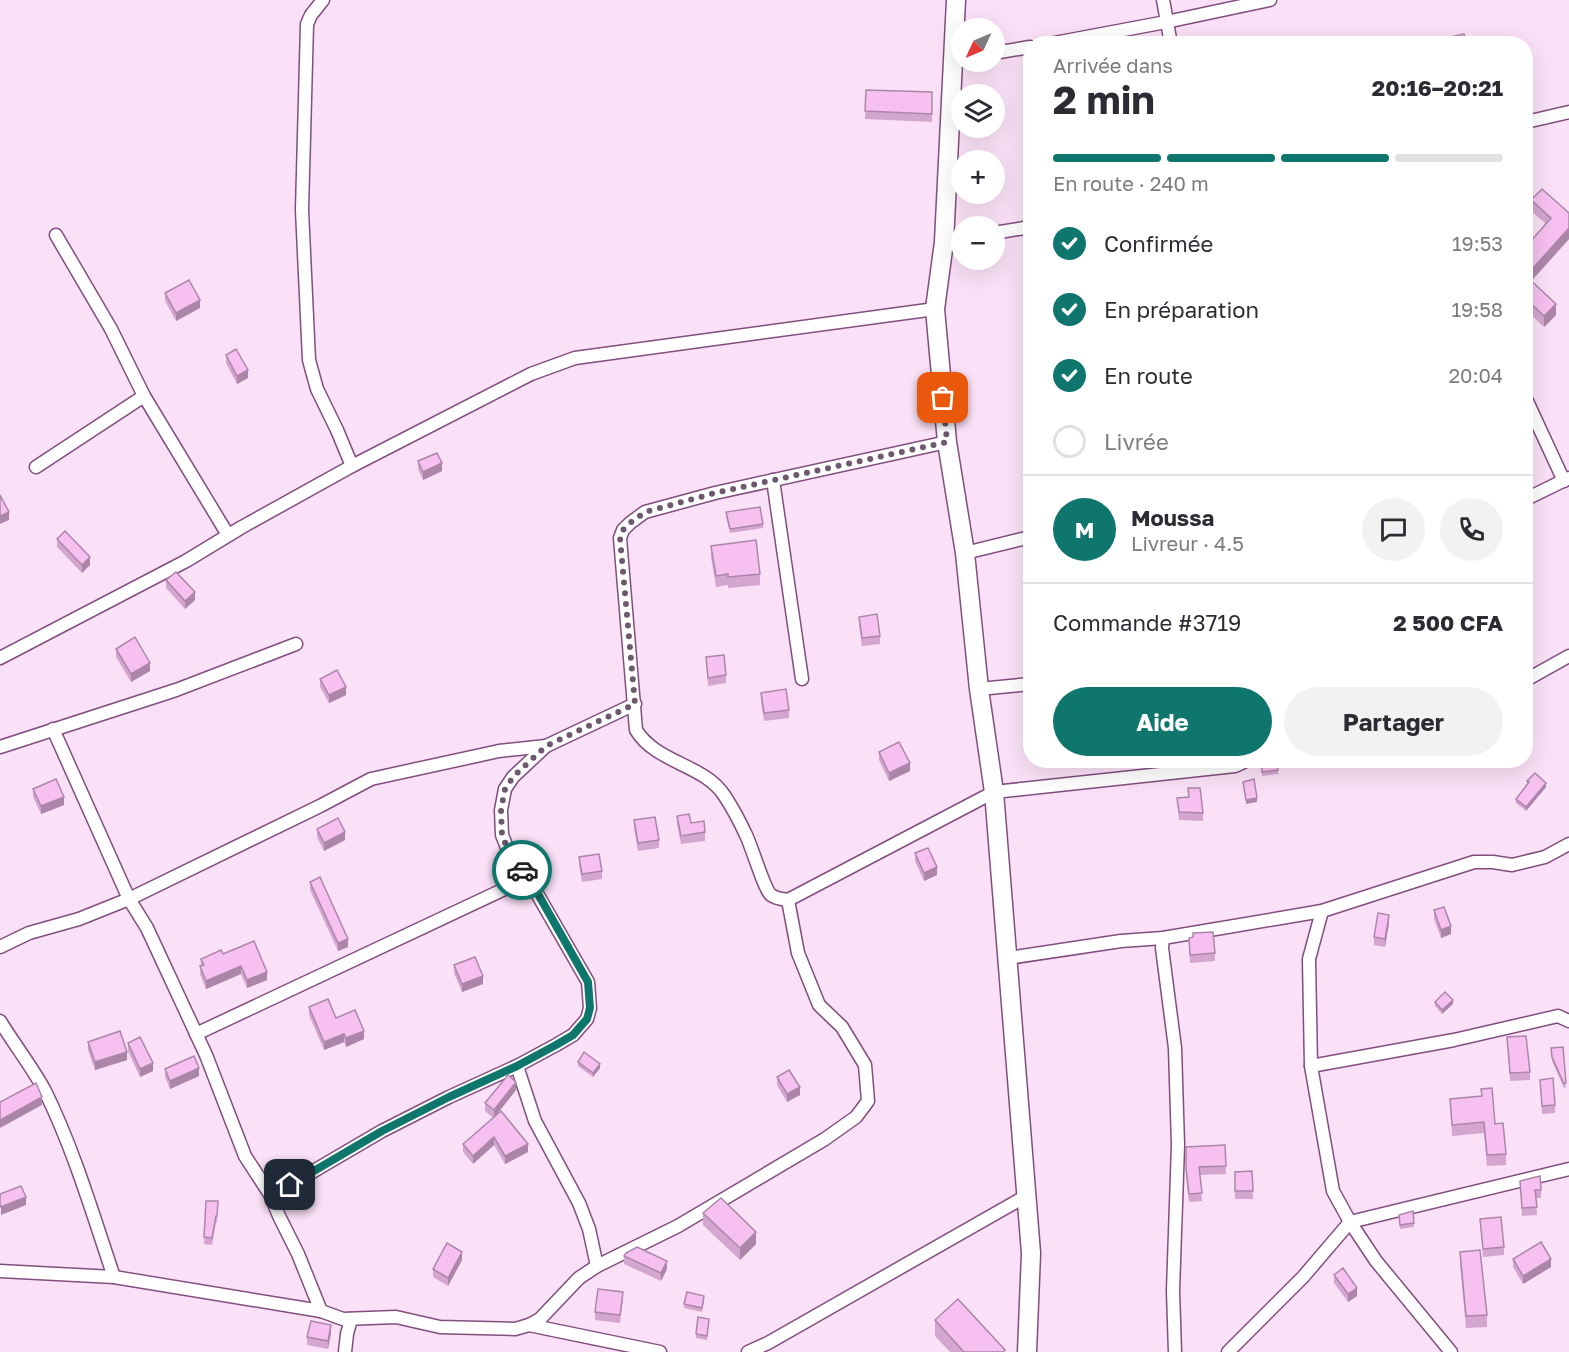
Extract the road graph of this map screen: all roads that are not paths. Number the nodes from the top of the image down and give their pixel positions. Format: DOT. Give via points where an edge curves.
graph roads {
  1 [pos="323,0"];
  2 [pos="956,0"];
  3 [pos="1163,0"];
  4 [pos="1270,0"];
  5 [pos="956,18"];
  6 [pos="1166,22"];
  7 [pos="1092,36"];
  8 [pos="1169,36"];
  9 [pos="1023,48"];
  10 [pos="1005,52"];
  11 [pos="957,72"];
  12 [pos="1569,112"];
  13 [pos="1533,120"];
  14 [pos="954,216"];
  15 [pos="1023,227"];
  16 [pos="1005,231"];
  17 [pos="56,235"];
  18 [pos="951,249"];
  19 [pos="935,309"];
  20 [pos="144,396"];
  21 [pos="1533,413"];
  22 [pos="947,442"];
  23 [pos="352,466"];
  24 [pos="36,467"];
  25 [pos="1567,479"];
  26 [pos="773,480"];
  27 [pos="1533,496"];
  28 [pos="228,536"];
  29 [pos="1023,539"];
  30 [pos="965,554"];
  31 [pos="296,644"];
  32 [pos="1569,656"];
  33 [pos="0,658"];
  34 [pos="1533,676"];
  35 [pos="802,679"];
  36 [pos="1023,685"];
  37 [pos="979,689"];
  38 [pos="635,704"];
  39 [pos="53,729"];
  40 [pos="546,746"];
  41 [pos="0,747"];
  42 [pos="1216,768"];
  43 [pos="994,792"];
  44 [pos="1569,844"];
  45 [pos="528,878"];
  46 [pos="129,899"];
  47 [pos="788,900"];
  48 [pos="1322,911"];
  49 [pos="1164,938"];
  50 [pos="0,947"];
  51 [pos="1008,958"];
  52 [pos="0,1021"];
  53 [pos="1569,1021"];
  54 [pos="196,1034"];
  55 [pos="517,1066"];
  56 [pos="1311,1066"];
  57 [pos="1569,1169"];
  58 [pos="271,1196"];
  59 [pos="1026,1196"];
  60 [pos="1350,1222"];
  61 [pos="597,1266"];
  62 [pos="0,1271"];
  63 [pos="114,1277"];
  64 [pos="321,1311"];
  65 [pos="351,1319"];
  66 [pos="529,1325"];
  67 [pos="767,1347"];
  68 [pos="345,1352"];
  69 [pos="660,1352"];
  70 [pos="748,1352"];
  71 [pos="1027,1352"];
  72 [pos="1175,1352"];
  73 [pos="1228,1352"];
  74 [pos="1451,1352"];
  1 -- 23 [label="street" via="307,24 302,210 308,349 316,389"];
  2 -- 5 [label="street"];
  3 -- 6 [label="street"];
  4 -- 6 [label="street"];
  6 -- 7 [label="street"];
  6 -- 8 [label="street"];
  9 -- 10 [label="street"];
  11 -- 14 [label="street"];
  12 -- 13 [label="street"];
  15 -- 16 [label="street"];
  17 -- 20 [label="street"];
  18 -- 19 [label="street"];
  19 -- 22 [label="street"];
  19 -- 23 [label="street" via="575,358 531,374"];
  20 -- 24 [label="street"];
  20 -- 28 [label="street"];
  21 -- 25 [label="street"];
  22 -- 26 [label="street"];
  22 -- 30 [label="street"];
  23 -- 28 [label="street"];
  25 -- 27 [label="street"];
  26 -- 35 [label="street"];
  26 -- 38 [label="street" via="645,512 623,530 620,538"];
  28 -- 33 [label="street"];
  29 -- 30 [label="street"];
  30 -- 37 [label="street"];
  31 -- 39 [label="street" via="176,690"];
  32 -- 34 [label="street"];
  36 -- 37 [label="street"];
  37 -- 43 [label="street"];
  38 -- 40 [label="street"];
  38 -- 47 [label="street" via="636,730 642,741 712,782 723,793 747,835 769,893"];
  39 -- 41 [label="street"];
  39 -- 46 [label="street"];
  40 -- 45 [label="street" via="513,777 505,789 501,810 502,835 510,855"];
  40 -- 46 [label="street" via="500,751 371,779"];
  42 -- 43 [label="street"];
  43 -- 47 [label="street"];
  43 -- 51 [label="street"];
  44 -- 48 [label="street" via="1521,864 1474,862"];
  45 -- 54 [label="street"];
  45 -- 55 [label="street" via="588,982 590,1008 587,1019 573,1035"];
  46 -- 50 [label="street"];
  46 -- 54 [label="street" via="147,928"];
  47 -- 61 [label="street" via="798,953 810,984 819,1005 842,1027 865,1065 868,1101 856,1117 825,1139 678,1226"];
  48 -- 49 [label="street"];
  48 -- 56 [label="street" via="1309,959"];
  49 -- 51 [label="street"];
  49 -- 72 [label="street" via="1175,1048 1178,1145"];
  51 -- 59 [label="street"];
  52 -- 63 [label="street" via="52,1106"];
  53 -- 56 [label="street" via="1558,1016"];
  54 -- 58 [label="street" via="245,1156"];
  55 -- 58 [label="street" via="382,1131"];
  55 -- 61 [label="street" via="535,1121 579,1203"];
  56 -- 60 [label="street" via="1333,1191"];
  57 -- 60 [label="street"];
  58 -- 64 [label="street"];
  59 -- 67 [label="street"];
  59 -- 71 [label="street" via="1031,1253"];
  60 -- 73 [label="street" via="1303,1277"];
  60 -- 74 [label="street" via="1376,1261"];
  61 -- 66 [label="street"];
  62 -- 63 [label="street"];
  63 -- 64 [label="street"];
  64 -- 65 [label="street"];
  65 -- 66 [label="street" via="396,1317 440,1327 476,1329"];
  65 -- 68 [label="street"];
  66 -- 69 [label="street"];
  67 -- 70 [label="street"];
}
